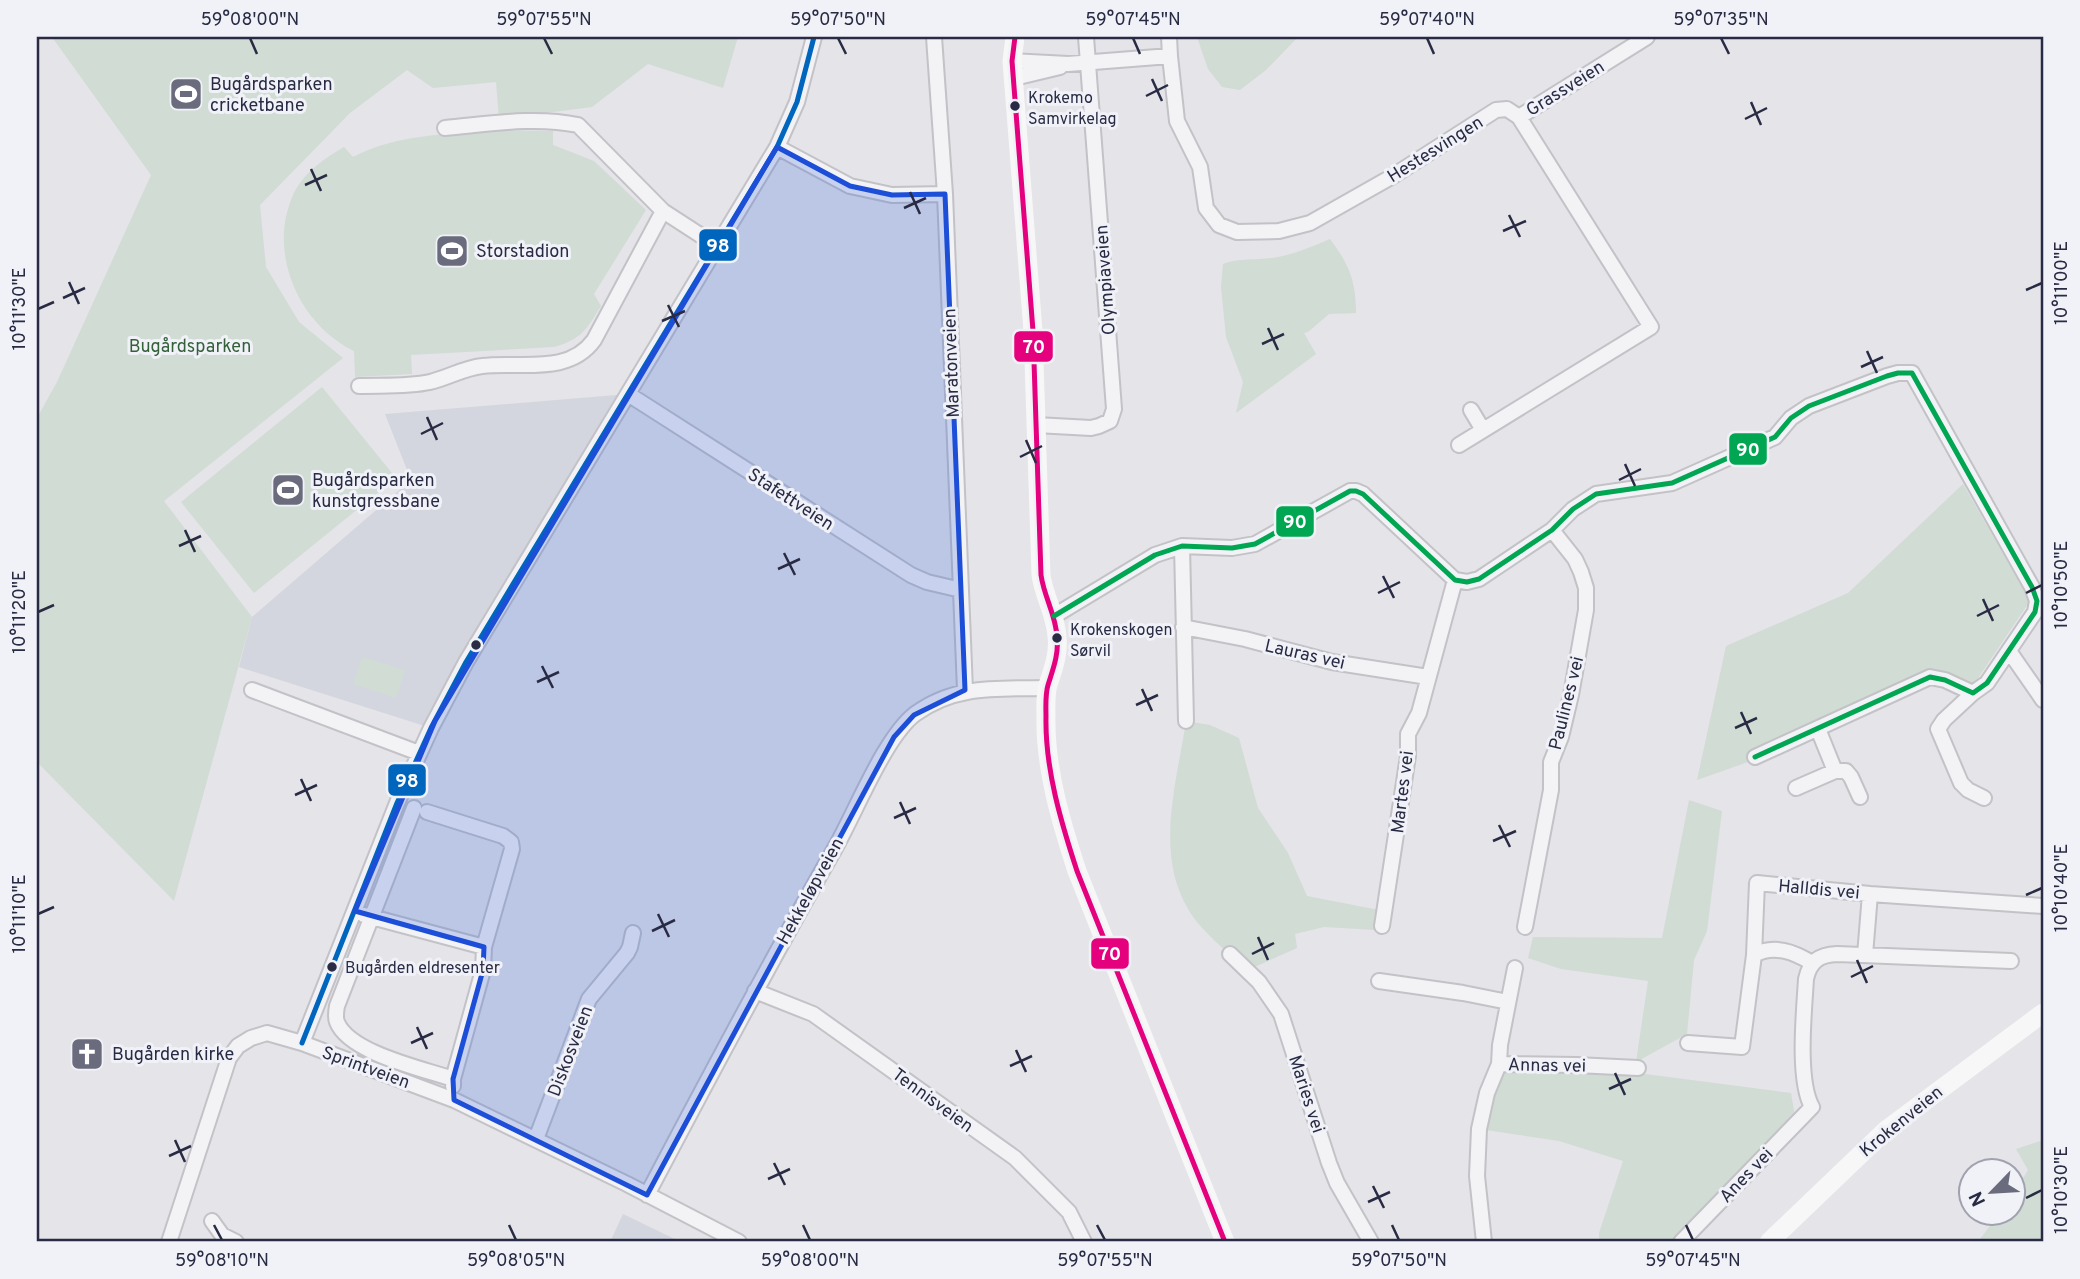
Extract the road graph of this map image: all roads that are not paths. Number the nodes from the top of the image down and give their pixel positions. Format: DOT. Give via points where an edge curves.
graph roads {
  1 [pos="814,37"];
  2 [pos="934,37"];
  3 [pos="1005,37"];
  4 [pos="1015,37"];
  5 [pos="1086,37"];
  6 [pos="1169,37"];
  7 [pos="1647,37"];
  8 [pos="1170,56"];
  9 [pos="1088,63"];
  10 [pos="1013,70"];
  11 [pos="1519,117"];
  12 [pos="445,128"];
  13 [pos="777,147"];
  14 [pos="945,194"];
  15 [pos="663,211"];
  16 [pos="717,246"];
  17 [pos="359,386"];
  18 [pos="628,394"];
  19 [pos="1471,410"];
  20 [pos="1037,425"];
  21 [pos="1483,430"];
  22 [pos="1459,445"];
  23 [pos="1552,530"];
  24 [pos="1182,546"];
  25 [pos="1455,580"];
  26 [pos="961,590"];
  27 [pos="1054,616"];
  28 [pos="1183,627"];
  29 [pos="2009,651"];
  30 [pos="1428,677"];
  31 [pos="1047,688"];
  32 [pos="252,690"];
  33 [pos="965,690"];
  34 [pos="1973,693"];
  35 [pos="2043,700"];
  36 [pos="1186,721"];
  37 [pos="1818,729"];
  38 [pos="419,753"];
  39 [pos="1755,757"];
  40 [pos="1835,771"];
  41 [pos="1796,788"];
  42 [pos="1860,797"];
  43 [pos="1984,798"];
  44 [pos="1870,894"];
  45 [pos="2043,906"];
  46 [pos="355,911"];
  47 [pos="370,917"];
  48 [pos="1382,926"];
  49 [pos="1525,927"];
  50 [pos="633,933"];
  51 [pos="484,947"];
  52 [pos="1230,954"];
  53 [pos="1865,955"];
  54 [pos="1754,956"];
  55 [pos="2011,961"];
  56 [pos="1812,964"];
  57 [pos="1515,968"];
  58 [pos="1380,981"];
  59 [pos="755,991"];
  60 [pos="1508,1002"];
  61 [pos="2043,1013"];
  62 [pos="302,1043"];
  63 [pos="1688,1043"];
  64 [pos="1499,1064"];
  65 [pos="1638,1068"];
  66 [pos="453,1079"];
  67 [pos="454,1100"];
  68 [pos="536,1139"];
  69 [pos="647,1195"];
  70 [pos="212,1221"];
  71 [pos="169,1242"];
  72 [pos="236,1242"];
  73 [pos="739,1242"];
  74 [pos="1084,1242"];
  75 [pos="1225,1242"];
  76 [pos="1371,1242"];
  77 [pos="1484,1242"];
  78 [pos="1681,1242"];
  79 [pos="1769,1242"];
  1 -- 13 [label="street" via="797,102"];
  2 -- 14 [label="street, Maratonveien"];
  3 -- 10 [label="main road"];
  4 -- 10 [label="main road"];
  5 -- 9 [label="street, Olympiaveien"];
  6 -- 8 [label="street, Hestesvingen"];
  7 -- 11 [label="street, Grassveien"];
  8 -- 9 [label="street"];
  8 -- 11 [label="street, Hestesvingen" via="1177,121 1200,167 1206,208 1219,225 1237,233 1279,231 1310,223 1496,110 1507,109"];
  9 -- 10 [label="street"];
  9 -- 20 [label="street, Olympiaveien" via="1114,409 1110,421 1099,426"];
  10 -- 20 [label="main road"];
  11 -- 21 [label="street" via="1651,327"];
  12 -- 15 [label="street" via="535,121 578,125"];
  13 -- 14 [label="street" via="850,186 892,195"];
  13 -- 16 [label="street"];
  14 -- 26 [label="street, Maratonveien"];
  15 -- 16 [label="street"];
  15 -- 17 [label="street" via="594,340 579,355 555,363 480,366 429,382"];
  16 -- 18 [label="street"];
  18 -- 26 [label="street, Stafettveien" via="911,575"];
  18 -- 38 [label="street" via="466,662"];
  19 -- 21 [label="street"];
  20 -- 27 [label="main road" via="1041,575"];
  21 -- 22 [label="street"];
  23 -- 25 [label="street" via="1488,575 1467,582"];
  23 -- 29 [label="street" via="1596,494 1672,483 1775,437 1809,406 1888,376 1912,373 2037,601 2035,612"];
  23 -- 49 [label="street, Paulines vei" via="1581,572 1586,610 1562,737 1551,762 1551,790"];
  24 -- 25 [label="street" via="1255,544 1343,493 1356,491"];
  24 -- 27 [label="street" via="1155,555"];
  24 -- 28 [label="street"];
  25 -- 30 [label="street, Martes vei"];
  26 -- 33 [label="street, Maratonveien"];
  27 -- 31 [label="main road" via="1057,657"];
  28 -- 30 [label="street, Lauras vei" via="1332,662"];
  28 -- 36 [label="street"];
  29 -- 34 [label="street" via="1987,683"];
  29 -- 35 [label="street"];
  30 -- 48 [label="street, Martes vei" via="1408,734"];
  31 -- 33 [label="street, Hekkeløpveien"];
  31 -- 75 [label="main road" via="1049,756 1068,843"];
  32 -- 38 [label="street"];
  33 -- 59 [label="street, Hekkeløpveien" via="914,715 894,737"];
  34 -- 37 [label="street" via="1930,677"];
  34 -- 43 [label="street" via="1938,729 1961,783"];
  37 -- 39 [label="street"];
  37 -- 40 [label="street"];
  38 -- 46 [label="street"];
  40 -- 41 [label="street"];
  40 -- 42 [label="street" via="1846,771"];
  44 -- 45 [label="street, Halldis vei"];
  44 -- 53 [label="street, Halldis vei"];
  44 -- 54 [label="street, Halldis vei" via="1757,883"];
  46 -- 47 [label="street"];
  46 -- 62 [label="street"];
  47 -- 51 [label="street"];
  47 -- 51 [label="street, Sprintveien" via="420,810 511,842"];
  47 -- 66 [label="street, Sprintveien" via="337,1006 337,1023 370,1050"];
  50 -- 68 [label="street, Diskosveien" via="626,953 589,999"];
  51 -- 66 [label="street, Sprintveien" via="483,970"];
  52 -- 76 [label="street, Maries vei" via="1259,982 1281,1014 1329,1163"];
  53 -- 55 [label="street"];
  53 -- 56 [label="street" via="1829,954"];
  54 -- 56 [label="street" via="1780,950"];
  54 -- 63 [label="street, Halldis vei" via="1742,1047"];
  56 -- 78 [label="street, Anes vei" via="1806,979 1802,1073 1812,1107"];
  57 -- 60 [label="street, Annas vei"];
  58 -- 60 [label="street"];
  59 -- 69 [label="street, Hekkeløpveien"];
  59 -- 74 [label="street, Tennisveien" via="813,1014 1015,1158 1069,1212"];
  60 -- 64 [label="street, Annas vei"];
  61 -- 79 [label="main road, Krokenveien" via="1886,1130"];
  62 -- 67 [label="street, Sprintveien"];
  62 -- 71 [label="street, Sprintveien" via="267,1033 245,1042 229,1058"];
  64 -- 65 [label="street, Annas vei"];
  64 -- 77 [label="street, Annas vei" via="1484,1106 1476,1155"];
  66 -- 67 [label="street, Sprintveien"];
  67 -- 68 [label="street, Sprintveien"];
  68 -- 69 [label="street, Sprintveien"];
  69 -- 73 [label="street, Sprintveien"];
  70 -- 72 [label="street" via="222,1235"];
}
